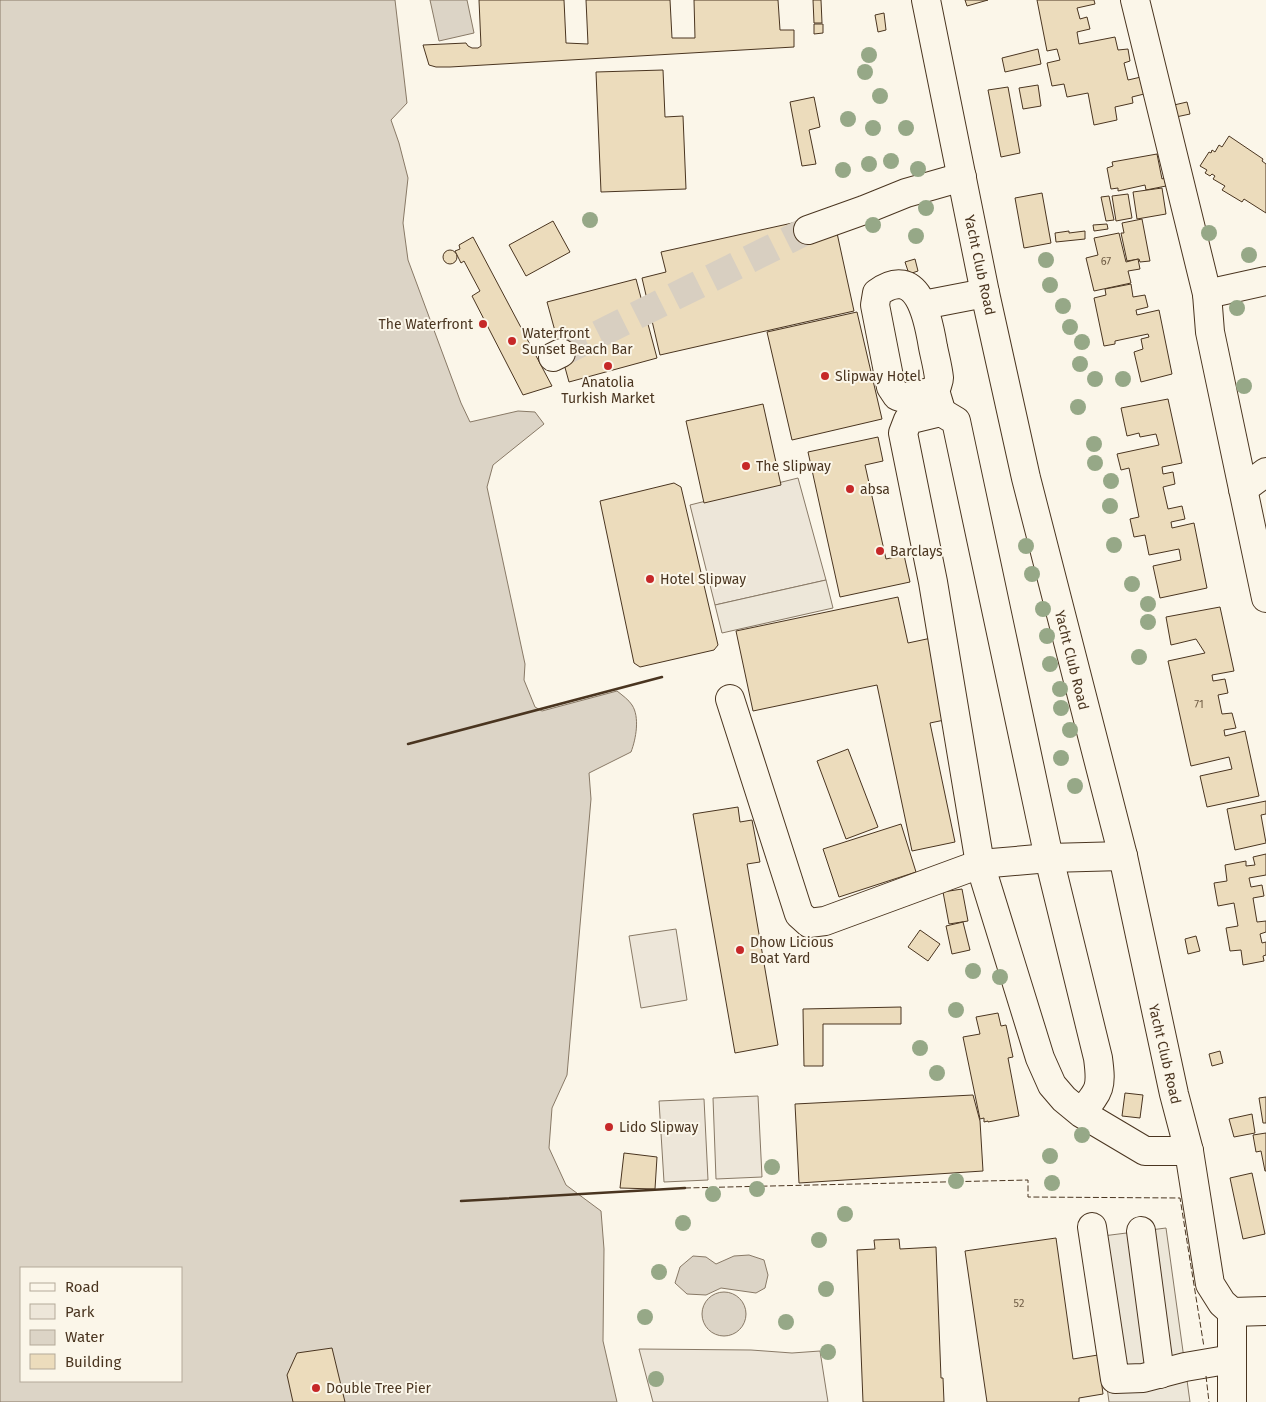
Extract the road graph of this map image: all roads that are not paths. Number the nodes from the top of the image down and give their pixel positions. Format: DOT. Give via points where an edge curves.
graph roads {
  1 [pos="926,0"];
  2 [pos="1136,0"];
  3 [pos="962,177"];
  4 [pos="808,230"];
  5 [pos="1266,281"];
  6 [pos="985,292"];
  7 [pos="1207,294"];
  8 [pos="923,305"];
  9 [pos="938,401"];
  10 [pos="1266,472"];
  11 [pos="1243,489"];
  12 [pos="1266,598"];
  13 [pos="730,699"];
  14 [pos="1123,856"];
  15 [pos="1049,858"];
  16 [pos="980,864"];
  17 [pos="1082,1113"];
  18 [pos="1189,1151"];
  19 [pos="1092,1227"];
  20 [pos="1141,1231"];
  21 [pos="1266,1311"];
  22 [pos="1232,1312"];
  23 [pos="1232,1359"];
  24 [pos="1160,1374"];
  25 [pos="1232,1402"];
  1 -- 3 [label="street, Yacht Club Road"];
  2 -- 7 [label="street"];
  3 -- 4 [label="street" via="906,193"];
  3 -- 6 [label="street, Yacht Club Road"];
  5 -- 7 [label="street"];
  6 -- 8 [label="street"];
  6 -- 14 [label="street, Yacht Club Road" via="1028,488"];
  7 -- 11 [label="street" via="1210,332"];
  8 -- 9 [label="street" via="939,379"];
  8 -- 9 [label="street" via="916,293 905,285 887,285 877,293 875,305 891,387 897,396"];
  9 -- 15 [label="street" via="956,421"];
  9 -- 16 [label="street" via="908,420 904,434"];
  10 -- 11 [label="street"];
  11 -- 12 [label="street"];
  13 -- 16 [label="street" via="799,914 809,923 825,921"];
  14 -- 15 [label="street"];
  14 -- 18 [label="street, Yacht Club Road"];
  15 -- 16 [label="street"];
  15 -- 17 [label="street" via="1098,1058 1098,1092"];
  16 -- 17 [label="street" via="1040,1058 1052,1085"];
  17 -- 18 [label="street" via="1145,1151"];
  18 -- 22 [label="street, Yacht Club Road" via="1210,1284"];
  19 -- 24 [label="street" via="1116,1379"];
  20 -- 24 [label="street"];
  21 -- 22 [label="street"];
  22 -- 23 [label="street"];
  23 -- 24 [label="street"];
  23 -- 25 [label="street"];
}
